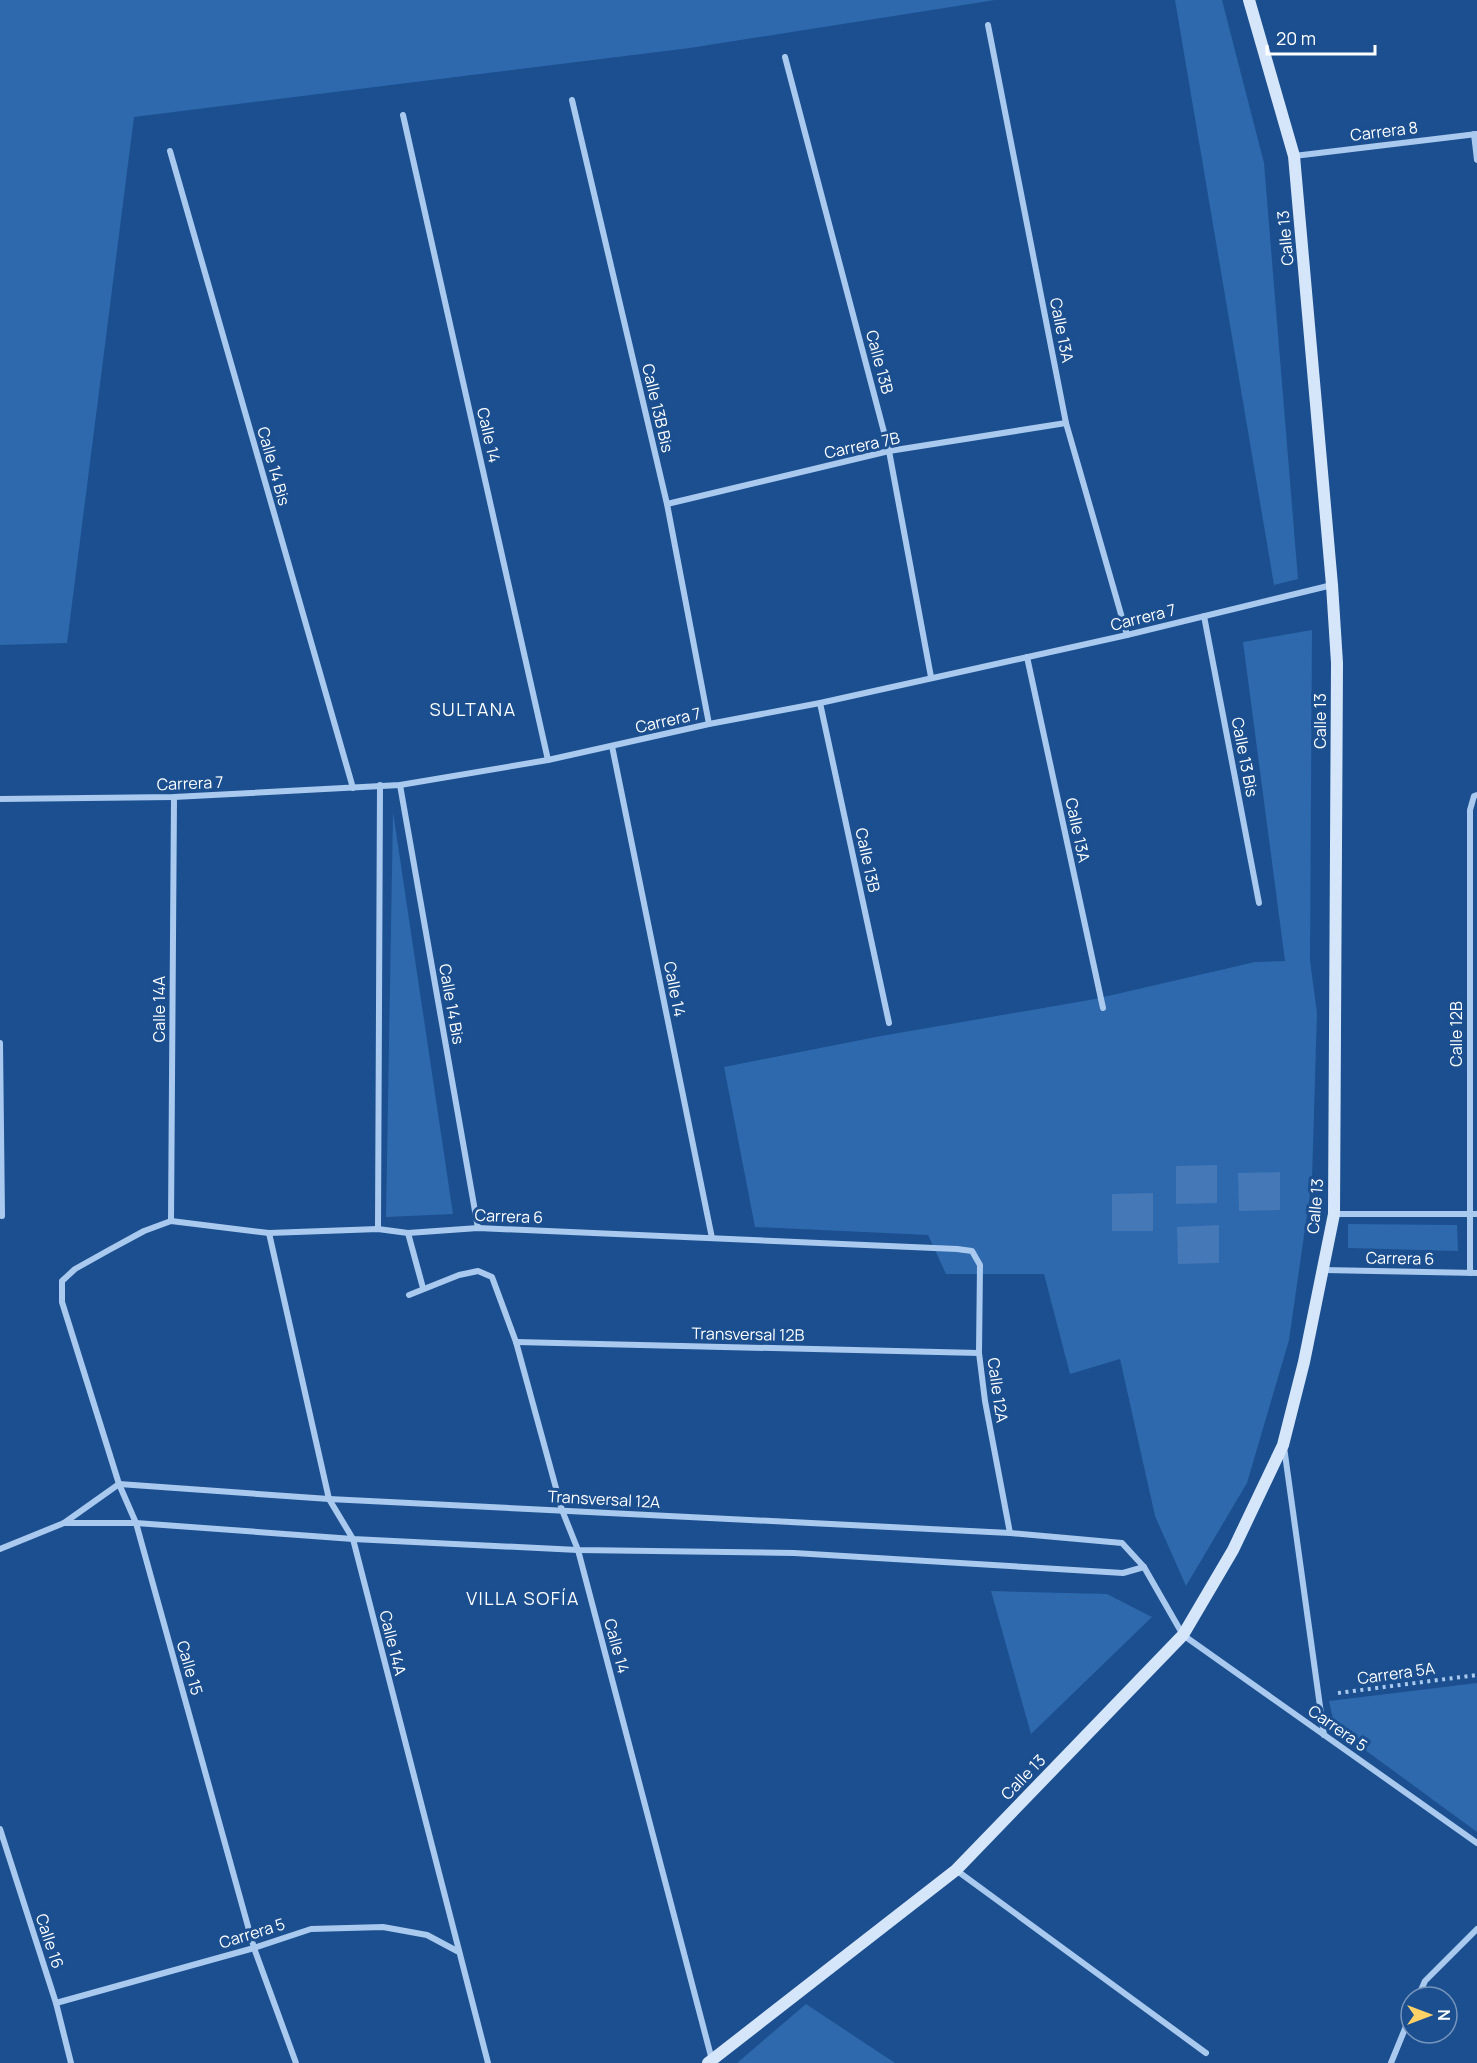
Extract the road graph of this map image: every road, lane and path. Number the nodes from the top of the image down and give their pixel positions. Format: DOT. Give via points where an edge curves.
graph roads {
  1 [pos="1249,0"];
  2 [pos="988,25"];
  3 [pos="785,57"];
  4 [pos="572,100"];
  5 [pos="404,115"];
  6 [pos="1476,134"];
  7 [pos="170,151"];
  8 [pos="1294,156"];
  9 [pos="1477,160"];
  10 [pos="1066,423"];
  11 [pos="890,451"];
  12 [pos="667,504"];
  13 [pos="1332,585"];
  14 [pos="1204,616"];
  15 [pos="1126,635"];
  16 [pos="1027,657"];
  17 [pos="931,677"];
  18 [pos="820,702"];
  19 [pos="709,724"];
  20 [pos="612,746"];
  21 [pos="548,760"];
  22 [pos="380,785"];
  23 [pos="400,785"];
  24 [pos="353,788"];
  25 [pos="1475,796"];
  26 [pos="174,797"];
  27 [pos="0,799"];
  28 [pos="1259,903"];
  29 [pos="1103,1008"];
  30 [pos="889,1023"];
  31 [pos="0,1043"];
  32 [pos="1334,1214"];
  33 [pos="1469,1214"];
  34 [pos="1477,1214"];
  35 [pos="3,1216"];
  36 [pos="171,1221"];
  37 [pos="478,1228"];
  38 [pos="378,1229"];
  39 [pos="269,1233"];
  40 [pos="408,1233"];
  41 [pos="712,1238"];
  42 [pos="972,1251"];
  43 [pos="1323,1270"];
  44 [pos="1474,1273"];
  45 [pos="62,1281"];
  46 [pos="423,1288"];
  47 [pos="409,1295"];
  48 [pos="516,1342"];
  49 [pos="979,1353"];
  50 [pos="1283,1445"];
  51 [pos="119,1484"];
  52 [pos="329,1499"];
  53 [pos="561,1510"];
  54 [pos="64,1523"];
  55 [pos="136,1523"];
  56 [pos="1010,1533"];
  57 [pos="353,1539"];
  58 [pos="0,1549"];
  59 [pos="578,1550"];
  60 [pos="1144,1567"];
  61 [pos="1183,1635"];
  62 [pos="1477,1675"];
  63 [pos="1318,1696"];
  64 [pos="1324,1735"];
  65 [pos="0,1828"];
  66 [pos="1477,1843"];
  67 [pos="956,1869"];
  68 [pos="1477,1929"];
  69 [pos="254,1948"];
  70 [pos="457,1951"];
  71 [pos="1423,1985"];
  72 [pos="56,2003"];
  73 [pos="1399,2042"];
  74 [pos="1206,2053"];
  75 [pos="710,2062"];
  76 [pos="71,2063"];
  77 [pos="296,2063"];
  78 [pos="488,2063"];
  79 [pos="1390,2063"];
  1 -- 8 [label="main road, Calle 13"];
  2 -- 10 [label="street, Calle 13A"];
  3 -- 11 [label="street, Calle 13B"];
  4 -- 12 [label="street, Calle 13B Bis"];
  5 -- 21 [label="street, Calle 14"];
  6 -- 8 [label="street, Carrera 8"];
  6 -- 9 [label="street"];
  7 -- 24 [label="street, Calle 14 Bis"];
  8 -- 13 [label="main road, Calle 13"];
  10 -- 11 [label="street, Carrera 7B"];
  10 -- 15 [label="street, Calle 13A"];
  11 -- 12 [label="street, Carrera 7B"];
  11 -- 17 [label="street, Calle 13B"];
  12 -- 19 [label="street, Calle 13B Bis"];
  13 -- 14 [label="street, Carrera 7"];
  13 -- 32 [label="main road, Calle 13" via="1337,663"];
  14 -- 15 [label="street, Carrera 7"];
  14 -- 28 [label="street, Calle 13 Bis"];
  15 -- 16 [label="street, Carrera 7"];
  16 -- 17 [label="street, Carrera 7"];
  16 -- 29 [label="street, Calle 13A"];
  17 -- 18 [label="street, Carrera 7"];
  18 -- 19 [label="street, Carrera 7"];
  18 -- 30 [label="street, Calle 13B"];
  19 -- 20 [label="street, Carrera 7"];
  20 -- 21 [label="street, Carrera 7"];
  20 -- 41 [label="street, Calle 14"];
  21 -- 23 [label="street, Carrera 7"];
  22 -- 23 [label="street, Carrera 7"];
  22 -- 24 [label="street, Carrera 7"];
  22 -- 38 [label="street"];
  23 -- 37 [label="street, Calle 14 Bis"];
  24 -- 26 [label="street, Carrera 7"];
  25 -- 33 [label="street, Calle 12B" via="1470,810"];
  26 -- 27 [label="street, Carrera 7"];
  26 -- 36 [label="street, Calle 14A"];
  31 -- 35 [label="street"];
  32 -- 33 [label="street"];
  32 -- 43 [label="main road, Calle 13"];
  33 -- 34 [label="street"];
  33 -- 44 [label="street, Calle 12B"];
  36 -- 39 [label="street, Carrera 6"];
  36 -- 45 [label="street, Carrera 6" via="109,1250"];
  37 -- 40 [label="street, Carrera 6"];
  37 -- 41 [label="street, Carrera 6"];
  38 -- 39 [label="street, Carrera 6"];
  38 -- 40 [label="street, Carrera 6"];
  39 -- 52 [label="street, Calle 14A"];
  40 -- 46 [label="street"];
  41 -- 42 [label="street, Carrera 6"];
  42 -- 49 [label="street, Calle 12A" via="981,1265"];
  43 -- 44 [label="street, Carrera 6"];
  43 -- 50 [label="main road, Calle 13"];
  45 -- 51 [label="street, Calle 15" via="62,1302"];
  46 -- 47 [label="street"];
  46 -- 48 [label="street, Calle 14" via="478,1271 492,1277"];
  48 -- 49 [label="street, Transversal 12B"];
  48 -- 53 [label="street, Calle 14"];
  49 -- 56 [label="street, Calle 12A"];
  50 -- 61 [label="main road, Calle 13" via="1233,1550"];
  50 -- 63 [label="street, Calle 13"];
  51 -- 52 [label="street, Transversal 12A"];
  51 -- 54 [label="street"];
  51 -- 55 [label="street, Calle 15"];
  52 -- 53 [label="street, Transversal 12A"];
  52 -- 57 [label="street, Calle 14A"];
  53 -- 56 [label="street, Transversal 12A"];
  53 -- 59 [label="street, Calle 14"];
  54 -- 55 [label="street"];
  54 -- 58 [label="street"];
  55 -- 57 [label="street"];
  55 -- 69 [label="street, Calle 15"];
  56 -- 60 [label="street, Transversal 12A" via="1122,1543"];
  57 -- 59 [label="street"];
  57 -- 70 [label="street, Calle 14A"];
  59 -- 60 [label="street" via="794,1553 1123,1573"];
  59 -- 75 [label="street, Calle 14"];
  60 -- 61 [label="street, Transversal 12A"];
  61 -- 64 [label="street, Carrera 5"];
  61 -- 67 [label="main road, Calle 13"];
  62 -- 63 [label="path, Carrera 5A"];
  63 -- 64 [label="street, Calle 13"];
  64 -- 66 [label="street, Carrera 5"];
  65 -- 72 [label="street, Calle 16"];
  67 -- 74 [label="street"];
  67 -- 75 [label="main road, Calle 13"];
  68 -- 71 [label="street"];
  69 -- 70 [label="street, Carrera 5" via="311,1929 382,1927 427,1935"];
  69 -- 72 [label="street, Carrera 5"];
  69 -- 77 [label="street, Calle 15"];
  70 -- 78 [label="street, Calle 14A"];
  72 -- 76 [label="street, Calle 16"];
  73 -- 79 [label="street"];
}
